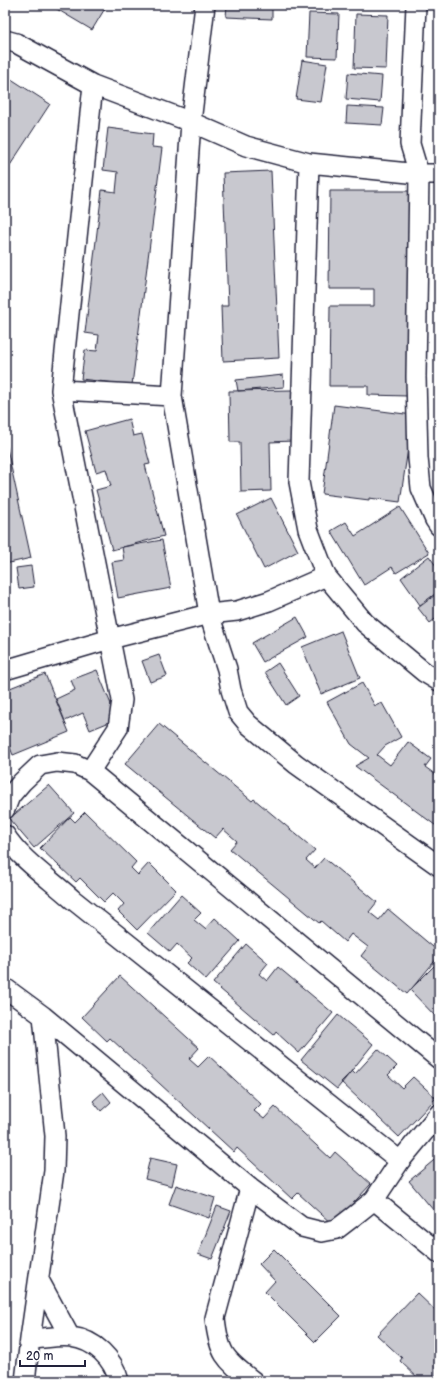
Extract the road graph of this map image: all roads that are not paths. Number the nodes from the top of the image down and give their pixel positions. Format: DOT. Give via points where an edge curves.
graph roads {
  1 [pos="205,5"];
  2 [pos="416,5"];
  3 [pos="5,40"];
  4 [pos="92,84"];
  5 [pos="191,122"];
  6 [pos="309,163"];
  7 [pos="419,174"];
  8 [pos="439,174"];
  9 [pos="61,390"];
  10 [pos="172,396"];
  11 [pos="439,526"];
  12 [pos="326,576"];
  13 [pos="209,614"];
  14 [pos="110,639"];
  15 [pos="5,670"];
  16 [pos="439,681"];
  17 [pos="90,771"];
  18 [pos="5,809"];
  19 [pos="5,835"];
  20 [pos="439,866"];
  21 [pos="5,988"];
  22 [pos="43,1016"];
  23 [pos="439,1059"];
  24 [pos="436,1126"];
  25 [pos="400,1161"];
  26 [pos="250,1188"];
  27 [pos="374,1200"];
  28 [pos="439,1253"];
  29 [pos="39,1280"];
  30 [pos="70,1337"];
  31 [pos="30,1339"];
  32 [pos="25,1381"];
  33 [pos="119,1381"];
  34 [pos="253,1381"];
  1 -- 5 [label="street"];
  2 -- 7 [label="street" via="410,144"];
  3 -- 4 [label="street" via="16,43"];
  4 -- 5 [label="street"];
  4 -- 9 [label="street"];
  5 -- 6 [label="street" via="246,146"];
  5 -- 10 [label="street"];
  6 -- 7 [label="street"];
  6 -- 12 [label="street" via="299,482 308,529"];
  7 -- 8 [label="street"];
  7 -- 11 [label="street" via="416,377 418,458 421,488"];
  9 -- 10 [label="street"];
  9 -- 14 [label="street"];
  10 -- 13 [label="street"];
  12 -- 13 [label="street" via="269,601 237,611"];
  12 -- 16 [label="street" via="365,623 424,672"];
  13 -- 14 [label="street"];
  13 -- 20 [label="street" via="238,712 248,724 296,764"];
  14 -- 15 [label="street"];
  14 -- 17 [label="street" via="122,700 118,728"];
  17 -- 18 [label="street" via="75,764 57,762 40,765 10,796"];
  17 -- 23 [label="street"];
  19 -- 25 [label="street" via="21,854 72,898"];
  21 -- 22 [label="street"];
  22 -- 26 [label="street"];
  22 -- 29 [label="street" via="56,1136 54,1171"];
  24 -- 25 [label="street"];
  25 -- 27 [label="street"];
  26 -- 27 [label="street" via="302,1226 322,1232 337,1229"];
  26 -- 34 [label="street" via="215,1318 221,1350 232,1364"];
  27 -- 28 [label="street"];
  29 -- 30 [label="street"];
  29 -- 31 [label="street"];
  30 -- 31 [label="street"];
  30 -- 33 [label="street" via="88,1342 104,1352 112,1363"];
  31 -- 32 [label="street"];
}
